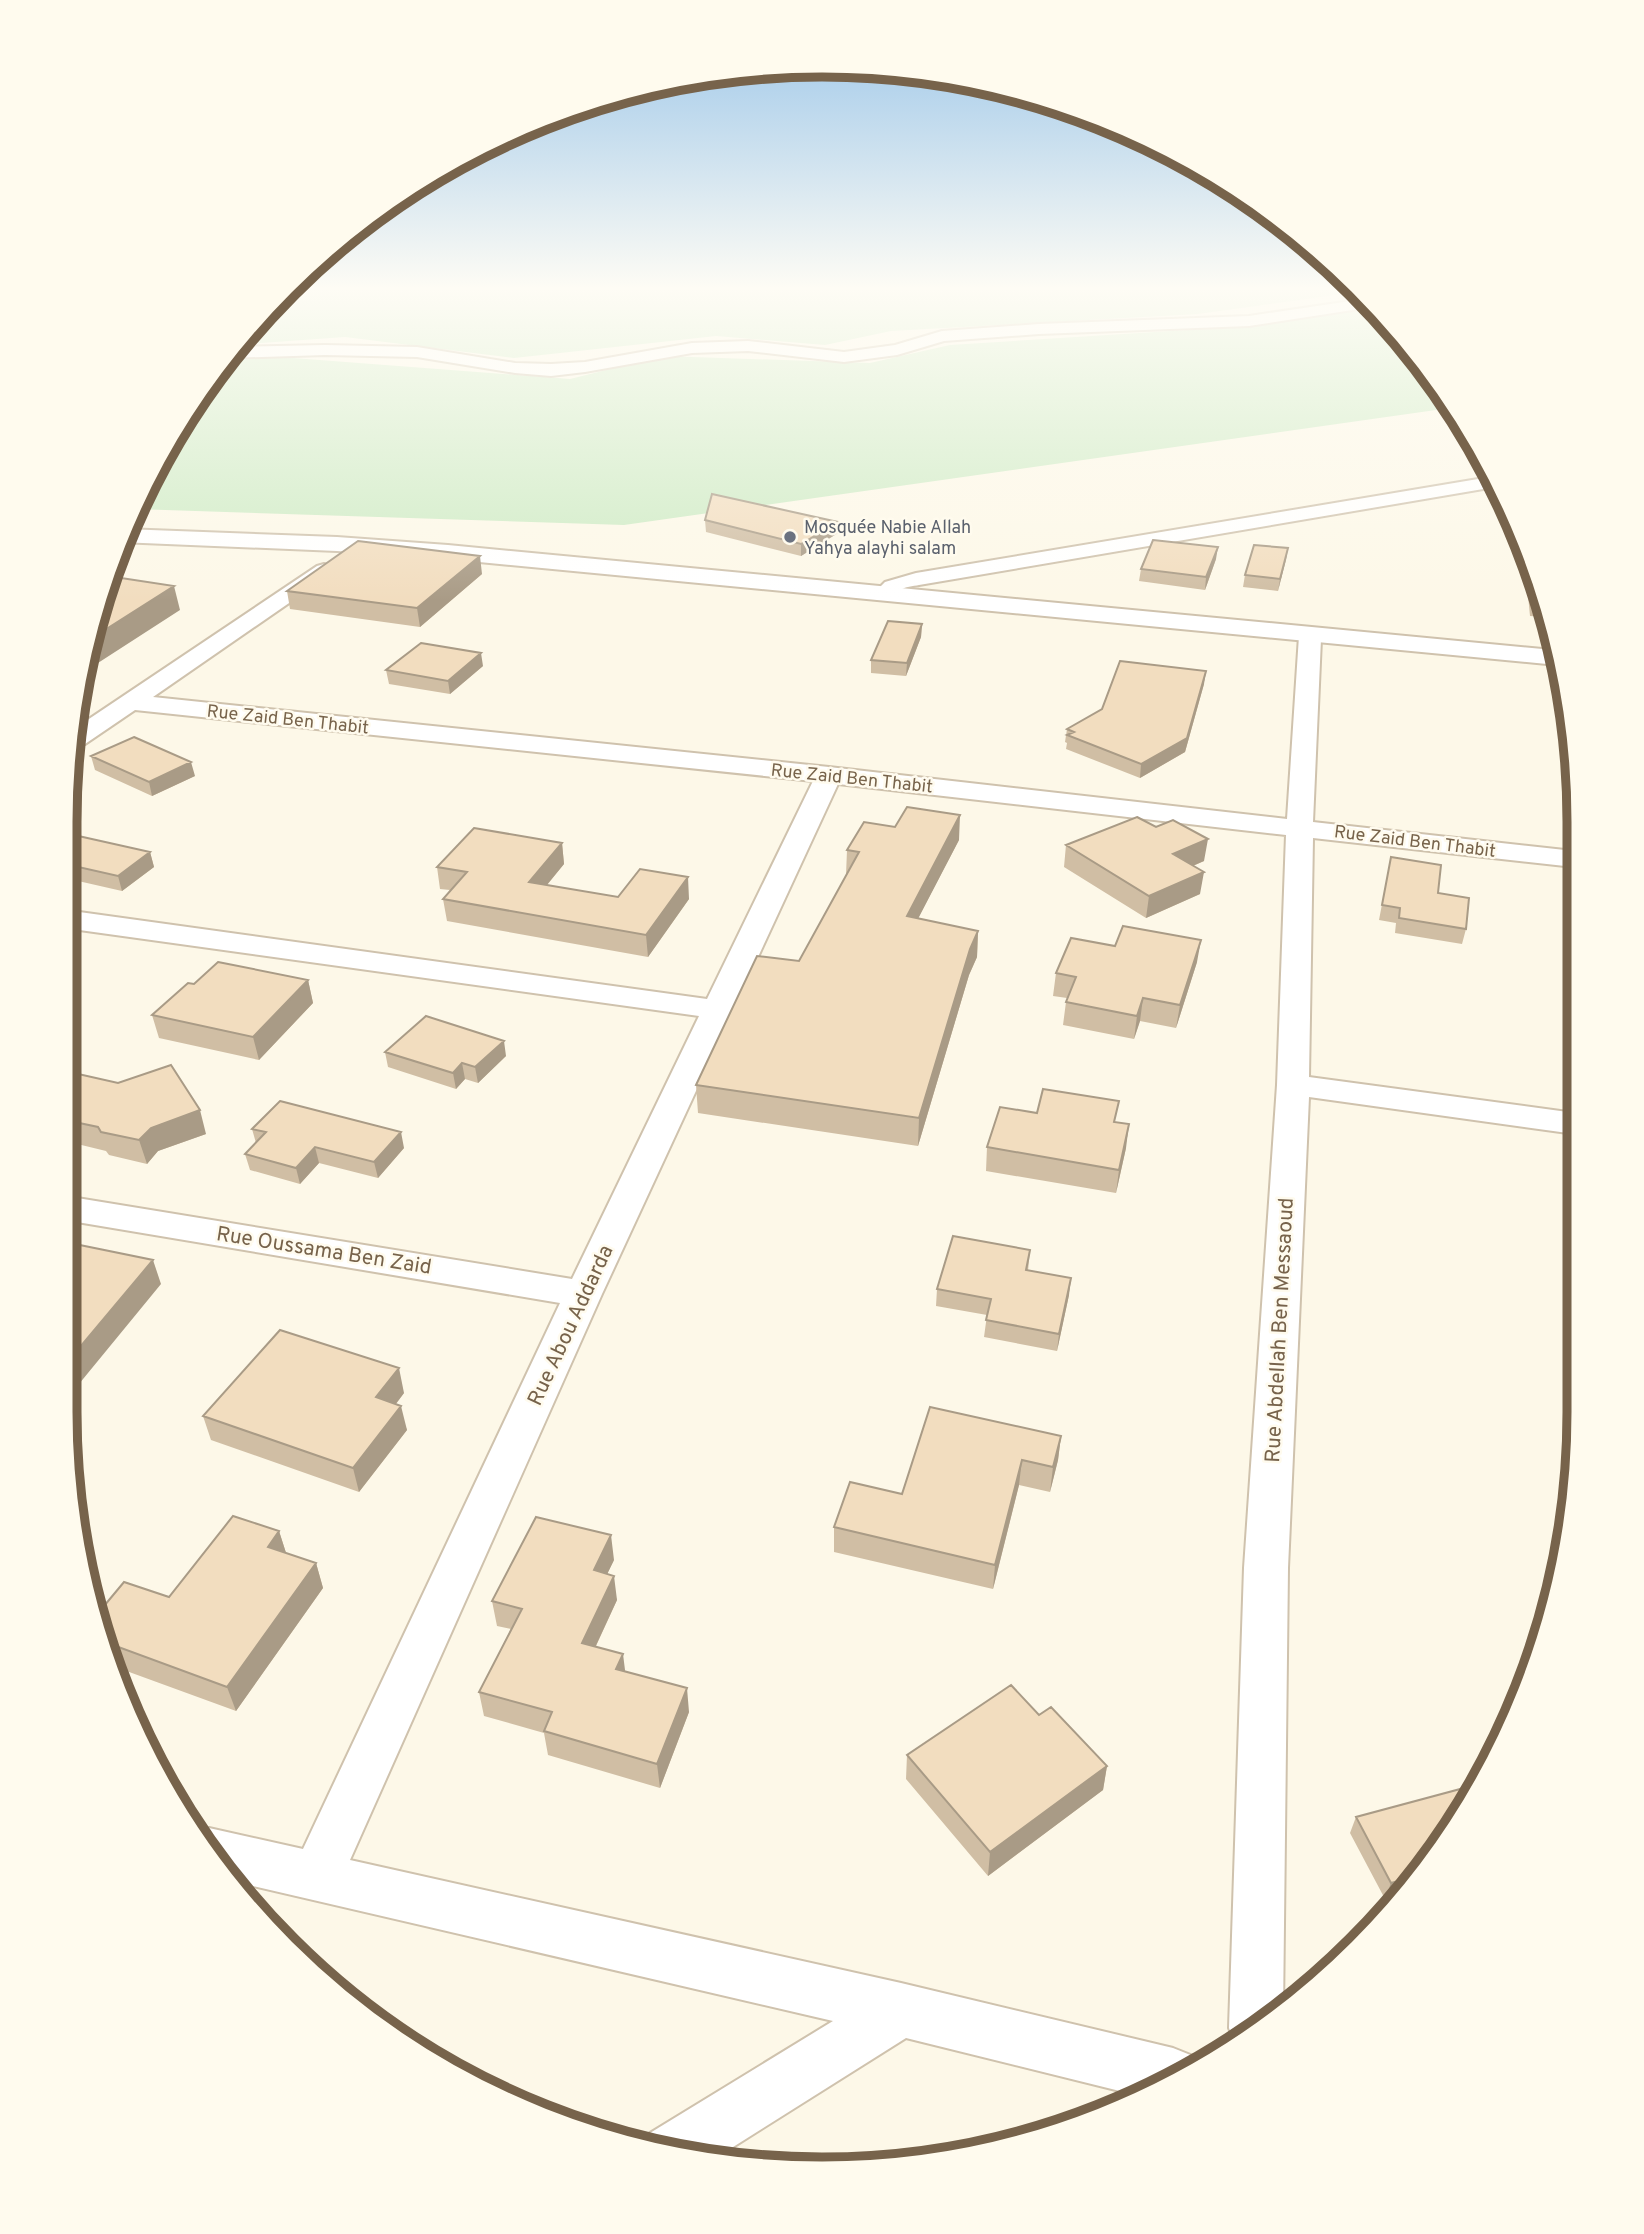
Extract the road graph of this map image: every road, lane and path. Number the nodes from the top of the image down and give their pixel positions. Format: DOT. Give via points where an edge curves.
graph roads {
  1 [pos="1485,483"];
  2 [pos="1469,486"];
  3 [pos="1487,487"];
  4 [pos="134,536"];
  5 [pos="364,545"];
  6 [pos="885,593"];
  7 [pos="1314,634"];
  8 [pos="1548,656"];
  9 [pos="129,702"];
  10 [pos="82,735"];
  11 [pos="829,775"];
  12 [pos="1300,827"];
  13 [pos="1567,858"];
  14 [pos="77,921"];
  15 [pos="719,1010"];
  16 [pos="1293,1085"];
  17 [pos="1567,1123"];
  18 [pos="77,1210"];
  19 [pos="583,1294"];
  20 [pos="224,1856"];
  21 [pos="316,1878"];
  22 [pos="901,2010"];
  23 [pos="1256,2017"];
  24 [pos="1162,2074"];
  25 [pos="684,2144"];
  1 -- 2 [label="street"];
  2 -- 3 [label="street"];
  2 -- 6 [label="street" via="916,579"];
  4 -- 5 [label="street"];
  5 -- 6 [label="street"];
  5 -- 9 [label="street"];
  6 -- 7 [label="street"];
  7 -- 8 [label="street"];
  7 -- 12 [label="street, Rue Abdellah Ben Messaoud" via="1310,636"];
  9 -- 10 [label="street"];
  9 -- 11 [label="street, Rue Zaid Ben Thabit"];
  11 -- 12 [label="street, Rue Zaid Ben Thabit"];
  11 -- 15 [label="street, Rue Abou Addarda"];
  12 -- 13 [label="street, Rue Zaid Ben Thabit"];
  12 -- 16 [label="street, Rue Abdellah Ben Messaoud"];
  14 -- 15 [label="street"];
  15 -- 19 [label="street, Rue Abou Addarda"];
  16 -- 17 [label="street"];
  16 -- 23 [label="street, Rue Abdellah Ben Messaoud" via="1266,1568"];
  18 -- 19 [label="street, Rue Oussama Ben Zaid"];
  19 -- 21 [label="street, Rue Abou Addarda"];
  20 -- 21 [label="street"];
  21 -- 22 [label="street"];
  22 -- 24 [label="street"];
  22 -- 25 [label="street"];
}
